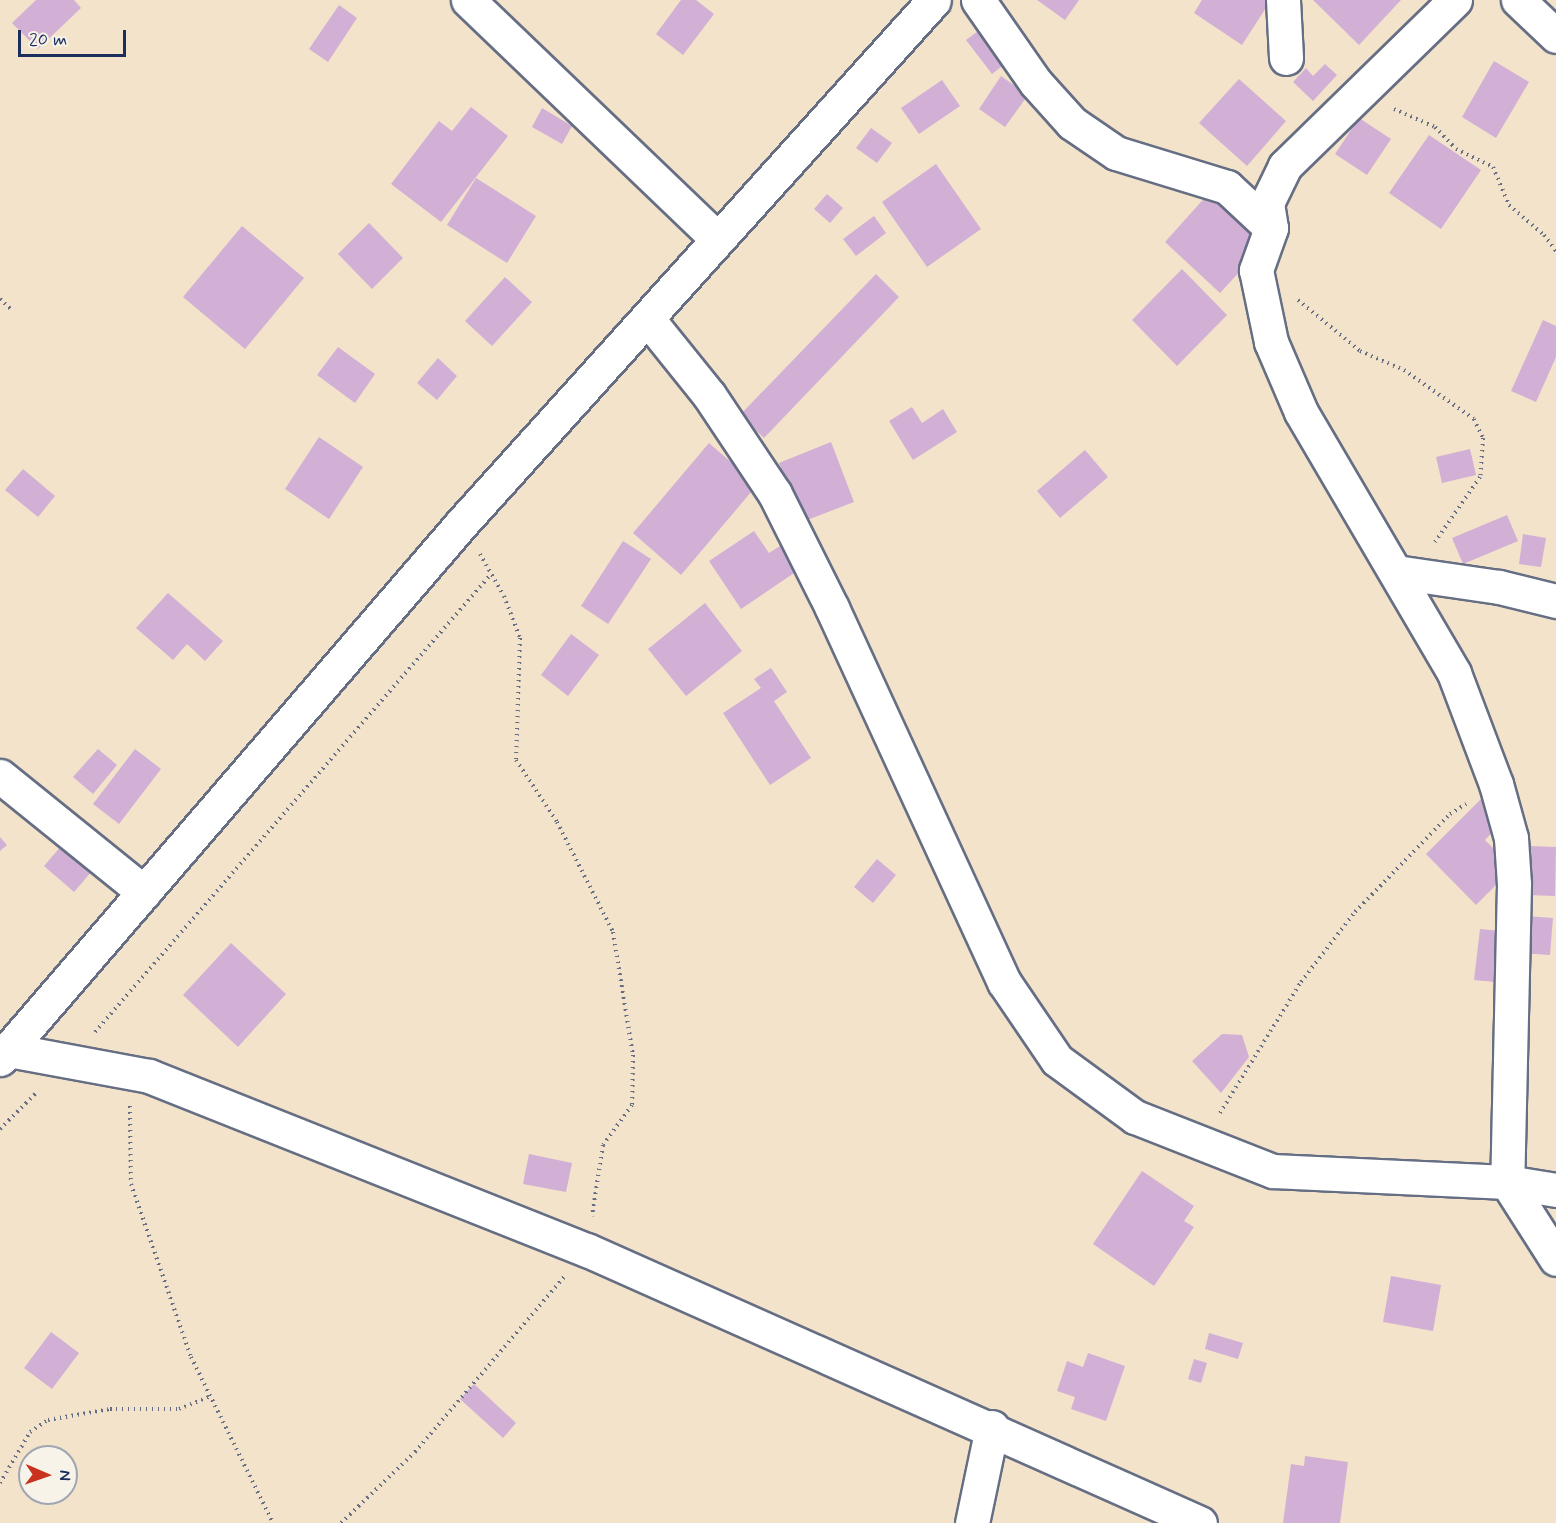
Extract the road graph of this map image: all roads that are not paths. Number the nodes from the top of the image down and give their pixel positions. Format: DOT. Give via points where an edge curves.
graph roads {
  1 [pos="468,0"];
  2 [pos="934,0"];
  3 [pos="978,0"];
  4 [pos="1283,0"];
  5 [pos="1455,0"];
  6 [pos="1518,0"];
  7 [pos="1556,36"];
  8 [pos="1286,58"];
  9 [pos="1271,228"];
  10 [pos="716,238"];
  11 [pos="647,318"];
  12 [pos="1404,573"];
  13 [pos="1556,601"];
  14 [pos="0,776"];
  15 [pos="144,892"];
  16 [pos="4,1055"];
  17 [pos="1507,1182"];
  18 [pos="1556,1190"];
  19 [pos="1556,1259"];
  20 [pos="992,1427"];
  21 [pos="972,1523"];
  22 [pos="1200,1523"];
  1 -- 10 [label="street"];
  2 -- 10 [label="street"];
  3 -- 9 [label="street" via="1036,83 1072,123 1116,153 1227,186"];
  4 -- 8 [label="street"];
  5 -- 9 [label="street" via="1285,166 1267,203"];
  6 -- 7 [label="street"];
  9 -- 12 [label="street" via="1256,270 1271,342 1301,412"];
  10 -- 11 [label="street"];
  11 -- 15 [label="street" via="462,523"];
  11 -- 17 [label="street" via="709,395 774,494 832,608 1004,982 1057,1060 1135,1117 1274,1171"];
  12 -- 13 [label="street" via="1499,587"];
  12 -- 17 [label="street" via="1454,673 1512,838"];
  14 -- 15 [label="street"];
  15 -- 16 [label="street"];
  16 -- 20 [label="street" via="69,1061 149,1076 587,1250"];
  17 -- 18 [label="street"];
  17 -- 19 [label="street"];
  20 -- 21 [label="street"];
  20 -- 22 [label="street"];
}
